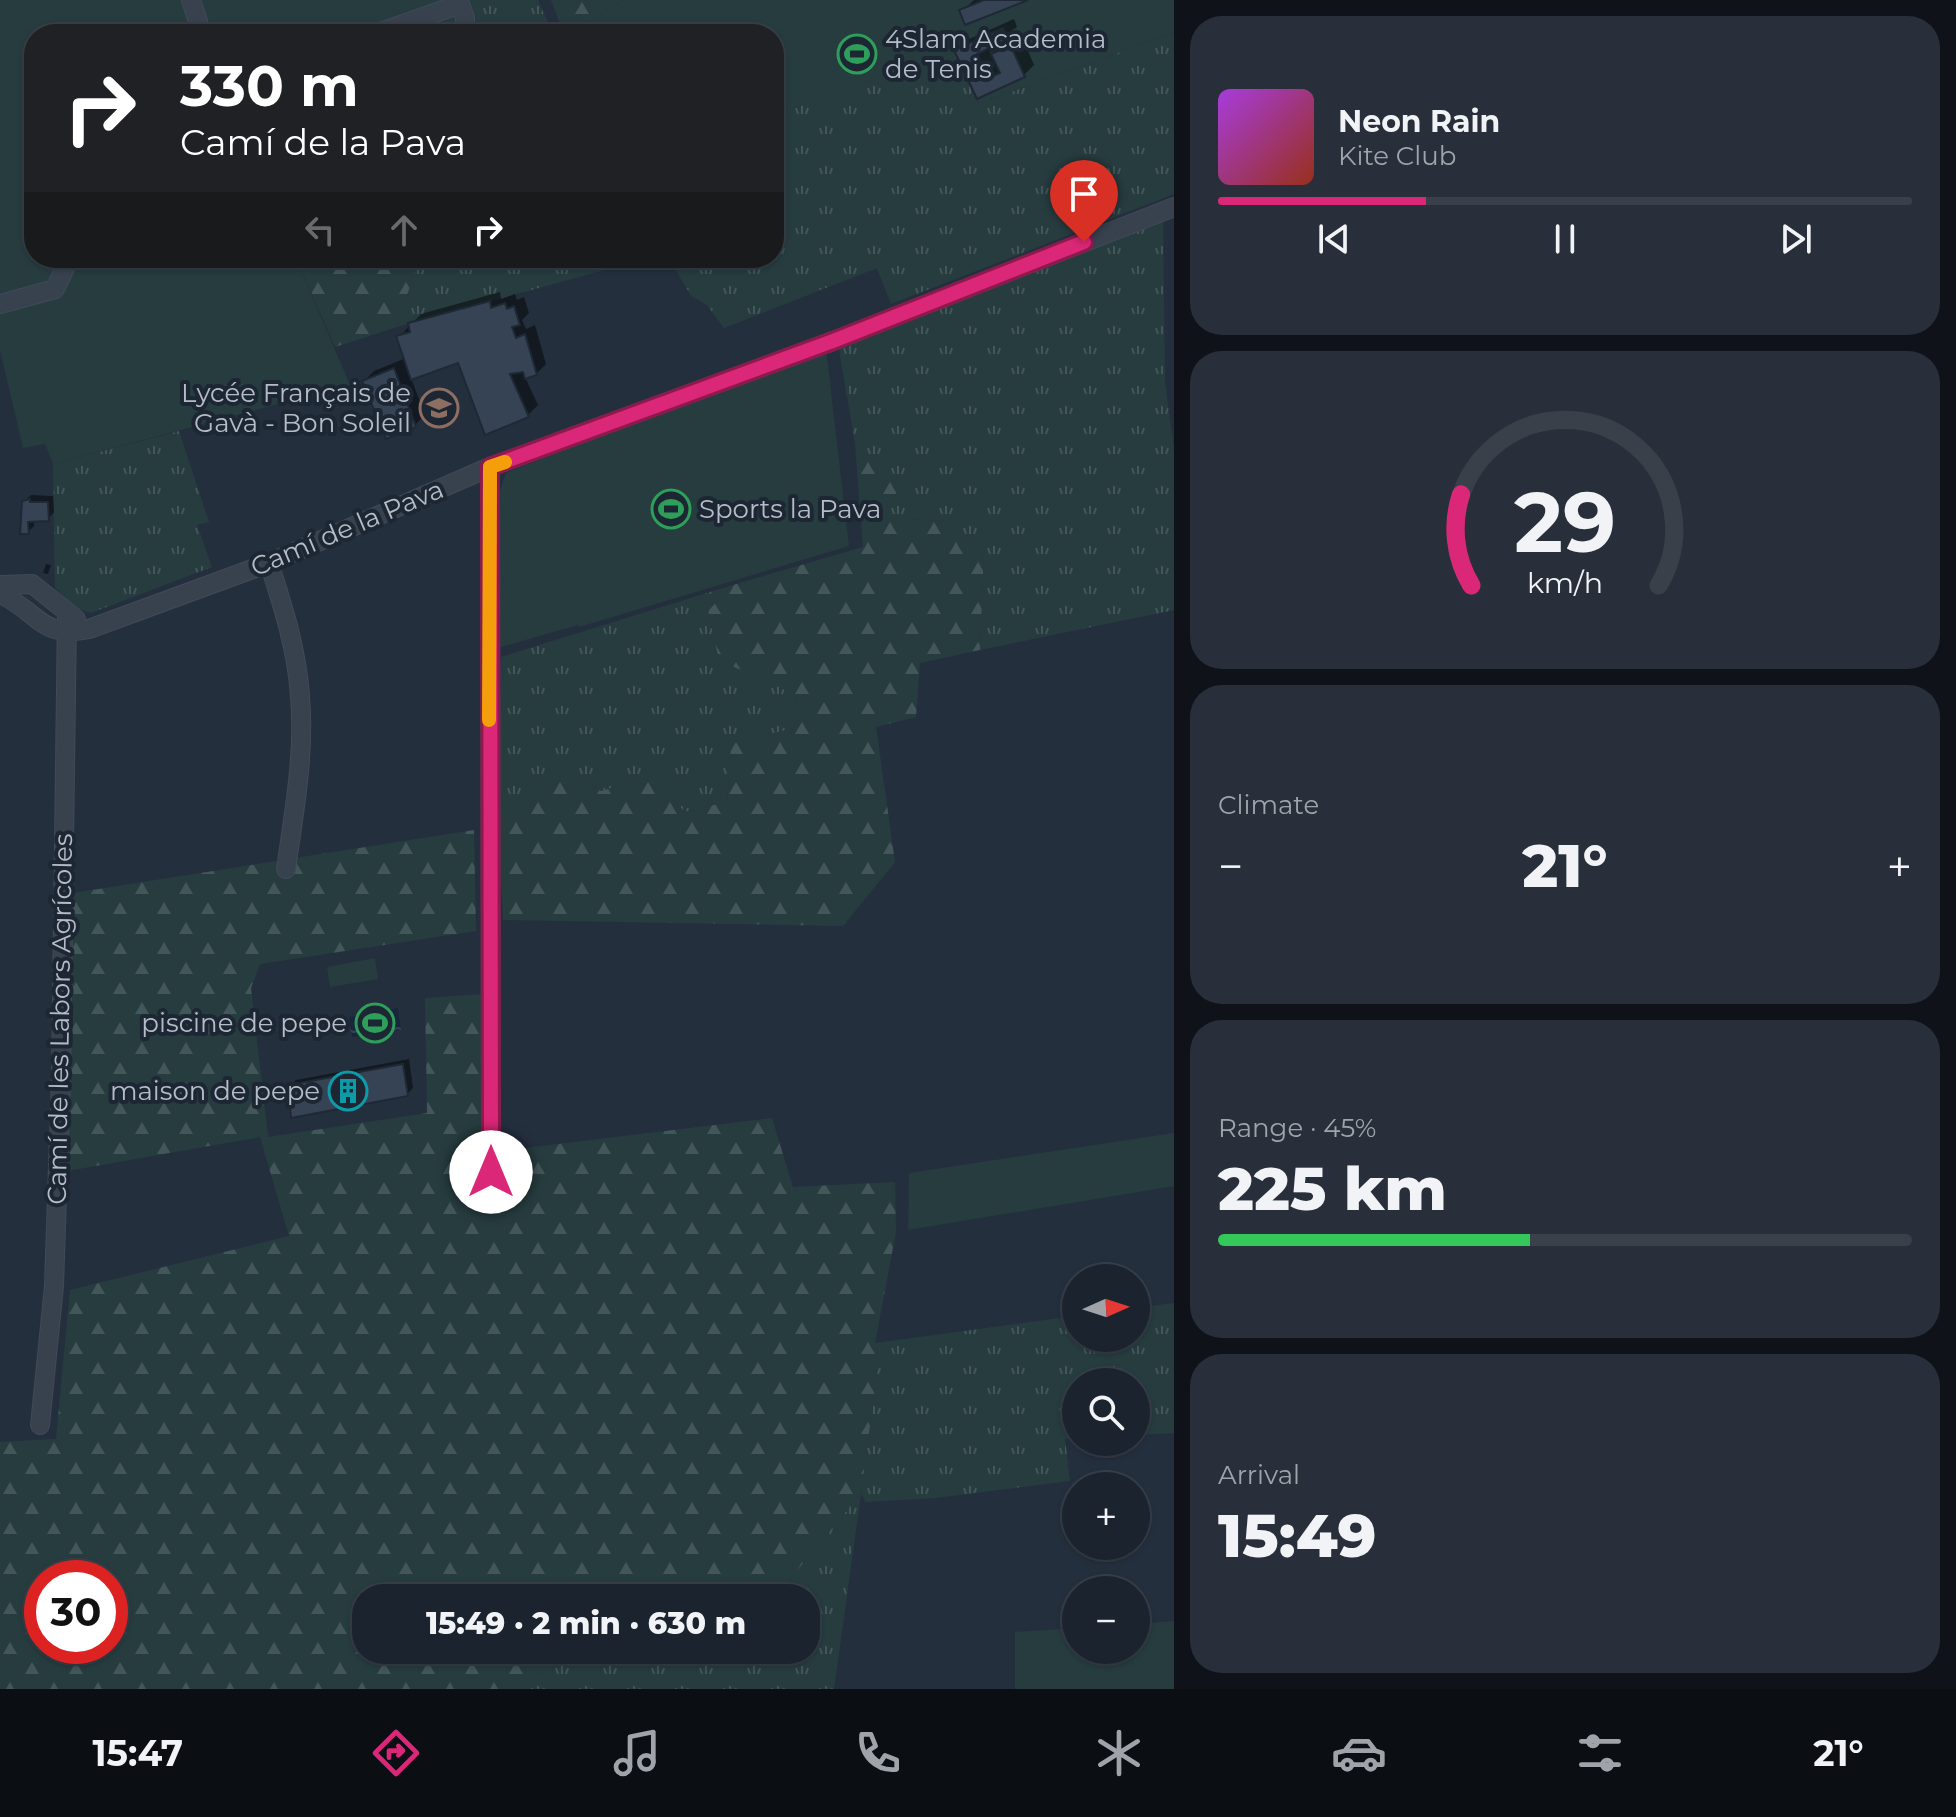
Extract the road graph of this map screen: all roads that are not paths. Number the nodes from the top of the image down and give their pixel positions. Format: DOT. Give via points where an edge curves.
graph roads {
  1 [pos="191,0"];
  2 [pos="199,24"];
  3 [pos="403,24"];
  4 [pos="465,24"];
  5 [pos="1174,207"];
  6 [pos="65,268"];
  7 [pos="0,304"];
  8 [pos="490,467"];
  9 [pos="269,563"];
  10 [pos="0,585"];
  11 [pos="0,594"];
  12 [pos="67,613"];
  13 [pos="102,623"];
  14 [pos="65,632"];
  15 [pos="286,869"];
  16 [pos="491,1172"];
  17 [pos="40,1425"];
  1 -- 2 [label="street"];
  3 -- 4 [label="street" via="460,4"];
  5 -- 8 [label="street, Camí de la Pava" via="833,341"];
  6 -- 7 [label="street" via="55,289"];
  8 -- 9 [label="street, Camí de la Pava"];
  8 -- 16 [label="street" via="499,570"];
  9 -- 13 [label="street, Camí de la Pava"];
  9 -- 15 [label="street" via="287,619 300,696 300,771"];
  10 -- 12 [label="street" via="32,584"];
  11 -- 14 [label="street" via="49,629"];
  12 -- 13 [label="street"];
  12 -- 14 [label="street, Camí de les Labors Agrícoles"];
  13 -- 14 [label="street, Camí de la Pava"];
  14 -- 17 [label="street, Camí de les Labors Agrícoles" via="61,1092 54,1286"];
}
